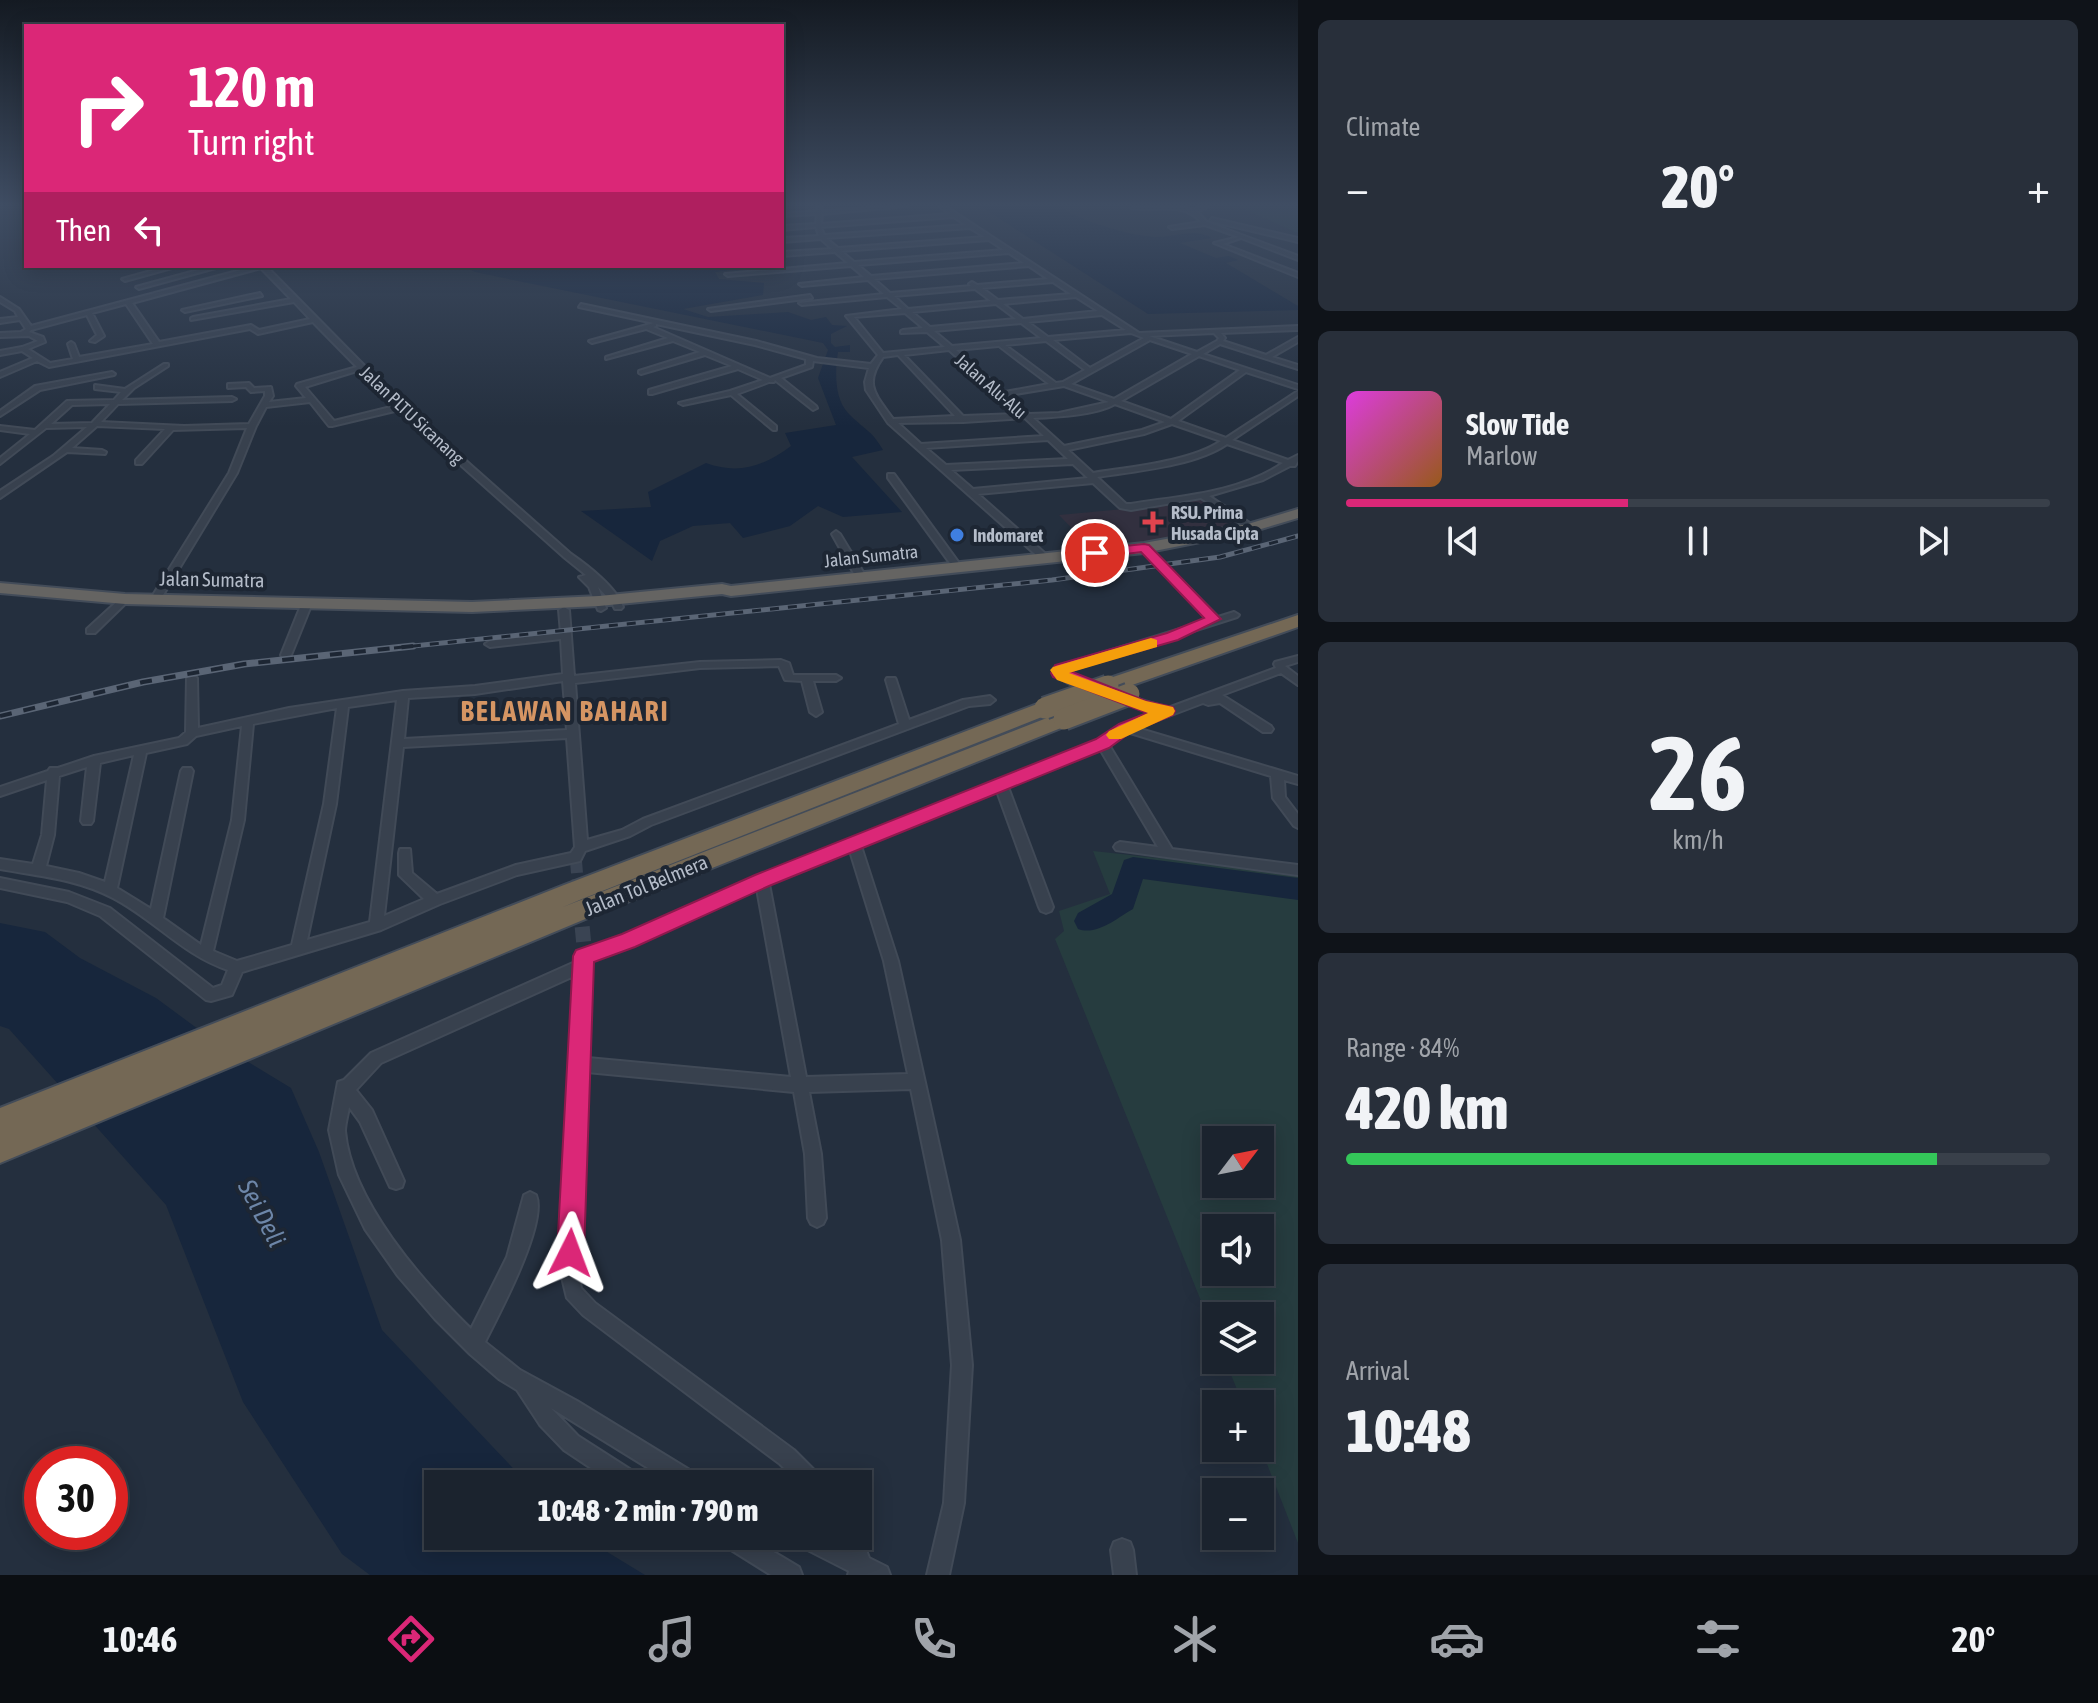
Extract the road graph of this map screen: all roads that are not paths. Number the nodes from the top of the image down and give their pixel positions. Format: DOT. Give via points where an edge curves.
graph roads {
  1 [pos="869,279"];
  2 [pos="155,280"];
  3 [pos="169,280"];
  4 [pos="215,280"];
  5 [pos="275,280"];
  6 [pos="862,280"];
  7 [pos="966,280"];
  8 [pos="1052,280"];
  9 [pos="159,282"];
  10 [pos="802,284"];
  11 [pos="975,286"];
  12 [pos="139,287"];
  13 [pos="171,292"];
  14 [pos="886,294"];
  15 [pos="260,295"];
  16 [pos="1077,295"];
  17 [pos="0,299"];
  18 [pos="295,300"];
  19 [pos="828,300"];
  20 [pos="128,302"];
  21 [pos="802,303"];
  22 [pos="998,303"];
  23 [pos="9,305"];
  24 [pos="581,306"];
  25 [pos="0,307"];
  26 [pos="711,309"];
  27 [pos="185,310"];
  28 [pos="906,312"];
  29 [pos="89,313"];
  30 [pos="1102,313"];
  31 [pos="22,318"];
  32 [pos="193,319"];
  33 [pos="315,320"];
  34 [pos="0,321"];
  35 [pos="1021,321"];
  36 [pos="661,323"];
  37 [pos="647,327"];
  38 [pos="1298,328"];
  39 [pos="927,330"];
  40 [pos="1215,331"];
  41 [pos="26,332"];
  42 [pos="701,332"];
  43 [pos="903,332"];
  44 [pos="1134,332"];
  45 [pos="0,335"];
  46 [pos="205,336"];
  47 [pos="1148,339"];
  48 [pos="1298,339"];
  49 [pos="678,340"];
  50 [pos="1048,340"];
  51 [pos="93,341"];
  52 [pos="592,341"];
  53 [pos="1219,342"];
  54 [pos="71,344"];
  55 [pos="157,345"];
  56 [pos="1001,345"];
  57 [pos="23,349"];
  58 [pos="950,350"];
  59 [pos="707,352"];
  60 [pos="0,353"];
  61 [pos="900,354"];
  62 [pos="881,355"];
  63 [pos="1197,355"];
  64 [pos="99,357"];
  65 [pos="1267,357"];
  66 [pos="38,358"];
  67 [pos="608,358"];
  68 [pos="813,359"];
  69 [pos="77,361"];
  70 [pos="103,365"];
  71 [pos="166,365"];
  72 [pos="739,366"];
  73 [pos="873,366"];
  74 [pos="1298,367"];
  75 [pos="361,368"];
  76 [pos="1089,370"];
  77 [pos="1244,370"];
  78 [pos="641,372"];
  79 [pos="112,374"];
  80 [pos="0,375"];
  81 [pos="775,380"];
  82 [pos="1065,384"];
  83 [pos="1054,385"];
  84 [pos="231,386"];
  85 [pos="98,387"];
  86 [pos="186,389"];
  87 [pos="1298,390"];
  88 [pos="126,391"];
  89 [pos="652,392"];
  90 [pos="732,393"];
  91 [pos="1003,394"];
  92 [pos="232,399"];
  93 [pos="175,400"];
  94 [pos="309,400"];
  95 [pos="117,402"];
  96 [pos="1118,402"];
  97 [pos="683,403"];
  98 [pos="265,405"];
  99 [pos="400,407"];
  100 [pos="813,408"];
  101 [pos="0,414"];
  102 [pos="1026,418"];
  103 [pos="355,419"];
  104 [pos="963,420"];
  105 [pos="891,421"];
  106 [pos="1172,422"];
  107 [pos="93,425"];
  108 [pos="251,426"];
  109 [pos="362,426"];
  110 [pos="0,428"];
  111 [pos="170,428"];
  112 [pos="773,428"];
  113 [pos="40,429"];
  114 [pos="1050,438"];
  115 [pos="1228,442"];
  116 [pos="919,446"];
  117 [pos="1062,449"];
  118 [pos="66,450"];
  119 [pos="102,452"];
  120 [pos="1075,461"];
  121 [pos="0,462"];
  122 [pos="139,462"];
  123 [pos="1295,462"];
  124 [pos="943,468"];
  125 [pos="891,476"];
  126 [pos="1093,478"];
  127 [pos="971,492"];
  128 [pos="0,495"];
  129 [pos="1202,495"];
  130 [pos="1298,513"];
  131 [pos="1251,528"];
  132 [pos="836,534"];
  133 [pos="1144,548"];
  134 [pos="568,556"];
  135 [pos="1046,559"];
  136 [pos="958,568"];
  137 [pos="861,577"];
  138 [pos="0,588"];
  139 [pos="125,599"];
  140 [pos="155,600"];
  141 [pos="605,600"];
  142 [pos="307,603"];
  143 [pos="562,606"];
  144 [pos="1234,615"];
  145 [pos="1214,619"];
  146 [pos="1298,621"];
  147 [pos="91,631"];
  148 [pos="566,635"];
  149 [pos="1298,636"];
  150 [pos="490,644"];
  151 [pos="286,655"];
  152 [pos="1298,659"];
  153 [pos="1282,669"];
  154 [pos="192,678"];
  155 [pos="567,678"];
  156 [pos="836,678"];
  157 [pos="807,679"];
  158 [pos="891,680"];
  159 [pos="1298,682"];
  160 [pos="403,695"];
  161 [pos="1202,698"];
  162 [pos="990,700"];
  163 [pos="343,706"];
  164 [pos="816,712"];
  165 [pos="1165,712"];
  166 [pos="1054,714"];
  167 [pos="248,720"];
  168 [pos="905,725"];
  169 [pos="1128,727"];
  170 [pos="1267,729"];
  171 [pos="192,733"];
  172 [pos="571,734"];
  173 [pos="397,743"];
  174 [pos="1103,744"];
  175 [pos="141,751"];
  176 [pos="94,760"];
  177 [pos="54,771"];
  178 [pos="187,771"];
  179 [pos="1277,773"];
  180 [pos="1298,780"];
  181 [pos="1000,783"];
  182 [pos="0,792"];
  183 [pos="87,821"];
  184 [pos="1298,823"];
  185 [pos="854,844"];
  186 [pos="1120,847"];
  187 [pos="405,853"];
  188 [pos="1168,854"];
  189 [pos="577,855"];
  190 [pos="0,864"];
  191 [pos="1298,870"];
  192 [pos="38,871"];
  193 [pos="762,881"];
  194 [pos="0,883"];
  195 [pos="110,891"];
  196 [pos="435,900"];
  197 [pos="1046,907"];
  198 [pos="156,919"];
  199 [pos="376,926"];
  200 [pos="298,949"];
  201 [pos="205,955"];
  202 [pos="583,956"];
  203 [pos="237,967"];
  204 [pos="580,1064"];
  205 [pos="916,1081"];
  206 [pos="801,1085"];
  207 [pos="344,1087"];
  208 [pos="51,1116"];
  209 [pos="0,1122"];
  210 [pos="0,1148"];
  211 [pos="396,1181"];
  212 [pos="530,1201"];
  213 [pos="817,1218"];
  214 [pos="474,1343"];
  215 [pos="524,1384"];
  216 [pos="611,1470"];
  217 [pos="671,1470"];
  218 [pos="800,1470"];
  219 [pos="750,1550"];
  220 [pos="826,1550"];
  221 [pos="857,1550"];
  222 [pos="1122,1550"];
  223 [pos="866,1572"];
  224 [pos="791,1575"];
  225 [pos="938,1575"];
  226 [pos="1125,1575"];
  1 -- 14 [label="street, Jalan Alu-Alu"];
  2 -- 9 [label="street"];
  3 -- 9 [label="street"];
  4 -- 13 [label="street"];
  5 -- 18 [label="street, Jalan PLTU Sicanang"];
  6 -- 10 [label="street"];
  7 -- 11 [label="street"];
  8 -- 11 [label="street"];
  8 -- 16 [label="street"];
  9 -- 12 [label="street"];
  11 -- 14 [label="street"];
  11 -- 22 [label="street"];
  13 -- 20 [label="street"];
  13 -- 27 [label="street"];
  14 -- 19 [label="street"];
  14 -- 28 [label="street, Jalan Alu-Alu"];
  15 -- 27 [label="street"];
  16 -- 22 [label="street"];
  16 -- 30 [label="street"];
  17 -- 23 [label="street"];
  18 -- 32 [label="street"];
  18 -- 33 [label="street, Jalan PLTU Sicanang"];
  19 -- 21 [label="street"];
  19 -- 26 [label="street" via="822,296"];
  20 -- 29 [label="street"];
  20 -- 55 [label="street"];
  22 -- 28 [label="street"];
  22 -- 35 [label="street"];
  23 -- 25 [label="street"];
  23 -- 31 [label="street"];
  24 -- 36 [label="street"];
  27 -- 32 [label="street"];
  28 -- 39 [label="street, Jalan Alu-Alu"];
  28 -- 62 [label="street" via="849,317"];
  29 -- 41 [label="street"];
  29 -- 51 [label="street" via="101,336"];
  30 -- 35 [label="street"];
  30 -- 44 [label="street"];
  31 -- 34 [label="street"];
  31 -- 41 [label="street"];
  32 -- 46 [label="street"];
  33 -- 46 [label="street"];
  33 -- 75 [label="street, Jalan PLTU Sicanang"];
  35 -- 39 [label="street"];
  35 -- 50 [label="street"];
  36 -- 37 [label="street"];
  36 -- 42 [label="street"];
  37 -- 49 [label="street"];
  37 -- 52 [label="street"];
  38 -- 40 [label="street"];
  39 -- 43 [label="street"];
  39 -- 58 [label="street, Jalan Alu-Alu"];
  40 -- 44 [label="street"];
  40 -- 53 [label="street" via="1222,338"];
  41 -- 45 [label="street"];
  41 -- 57 [label="street" via="43,340"];
  42 -- 49 [label="street"];
  42 -- 68 [label="street"];
  44 -- 47 [label="street"];
  44 -- 50 [label="street"];
  46 -- 55 [label="street"];
  47 -- 63 [label="street"];
  47 -- 76 [label="street"];
  48 -- 65 [label="street"];
  49 -- 59 [label="street"];
  49 -- 67 [label="street"];
  50 -- 56 [label="street"];
  50 -- 76 [label="street"];
  53 -- 63 [label="street"];
  53 -- 65 [label="street"];
  54 -- 69 [label="street"];
  55 -- 64 [label="street"];
  56 -- 58 [label="street"];
  56 -- 83 [label="street"];
  57 -- 60 [label="street"];
  57 -- 66 [label="street"];
  58 -- 61 [label="street"];
  58 -- 91 [label="street, Jalan Alu-Alu"];
  59 -- 72 [label="street"];
  59 -- 78 [label="street"];
  61 -- 62 [label="street"];
  61 -- 104 [label="street"];
  62 -- 73 [label="street"];
  63 -- 77 [label="street"];
  63 -- 96 [label="street"];
  64 -- 69 [label="street"];
  64 -- 70 [label="street"];
  65 -- 74 [label="street"];
  66 -- 69 [label="street" via="49,365"];
  66 -- 80 [label="street"];
  68 -- 73 [label="street"];
  68 -- 81 [label="street" via="810,366"];
  71 -- 88 [label="street"];
  72 -- 81 [label="street"];
  72 -- 89 [label="street"];
  73 -- 105 [label="street" via="870,395"];
  75 -- 94 [label="street" via="301,384"];
  75 -- 99 [label="street, Jalan PLTU Sicanang"];
  76 -- 82 [label="street"];
  77 -- 87 [label="street"];
  77 -- 106 [label="street"];
  79 -- 101 [label="street" via="38,388"];
  81 -- 90 [label="street"];
  81 -- 100 [label="street"];
  82 -- 83 [label="street"];
  82 -- 96 [label="street"];
  83 -- 91 [label="street"];
  84 -- 98 [label="street" via="268,389"];
  85 -- 88 [label="street"];
  86 -- 93 [label="street"];
  87 -- 115 [label="street"];
  88 -- 95 [label="street"];
  90 -- 97 [label="street"];
  90 -- 112 [label="street"];
  91 -- 102 [label="street, Jalan Alu-Alu"];
  92 -- 93 [label="street"];
  93 -- 95 [label="street"];
  94 -- 98 [label="street"];
  94 -- 103 [label="street" via="332,424"];
  95 -- 107 [label="street"];
  95 -- 113 [label="street" via="70,403"];
  96 -- 102 [label="street"];
  96 -- 106 [label="street"];
  98 -- 108 [label="street"];
  99 -- 103 [label="street"];
  99 -- 134 [label="street, Jalan PLTU Sicanang"];
  102 -- 104 [label="street"];
  102 -- 114 [label="street, Jalan Alu-Alu"];
  103 -- 109 [label="street"];
  104 -- 105 [label="street"];
  105 -- 116 [label="street"];
  106 -- 115 [label="street"];
  106 -- 117 [label="street"];
  107 -- 111 [label="street"];
  107 -- 113 [label="street"];
  107 -- 118 [label="street"];
  108 -- 111 [label="street"];
  108 -- 140 [label="street" via="233,473"];
  110 -- 113 [label="street"];
  111 -- 122 [label="street"];
  113 -- 121 [label="street"];
  114 -- 116 [label="street"];
  114 -- 117 [label="street, Jalan Alu-Alu"];
  115 -- 123 [label="street"];
  115 -- 126 [label="street" via="1187,458"];
  116 -- 124 [label="street"];
  117 -- 120 [label="street, Jalan Alu-Alu"];
  118 -- 119 [label="street"];
  118 -- 128 [label="street"];
  120 -- 124 [label="street"];
  120 -- 126 [label="street, Jalan Alu-Alu"];
  123 -- 129 [label="street, Jalan Alu-Alu"];
  124 -- 127 [label="street"];
  125 -- 136 [label="street"];
  126 -- 127 [label="street"];
  126 -- 129 [label="street, Jalan Alu-Alu" via="1128,507"];
  127 -- 135 [label="street"];
  129 -- 131 [label="street"];
  130 -- 131 [label="highway, Jalan Sumatra"];
  131 -- 133 [label="highway, Jalan Sumatra"];
  132 -- 137 [label="street"];
  133 -- 135 [label="highway, Jalan Sumatra"];
  133 -- 145 [label="street"];
  134 -- 141 [label="street, Jalan PLTU Sicanang"];
  134 -- 141 [label="street, Jalan PLTU Sicanang" via="584,567"];
  135 -- 136 [label="highway, Jalan Sumatra"];
  136 -- 137 [label="highway, Jalan Sumatra"];
  137 -- 141 [label="highway, Jalan Sumatra" via="725,595"];
  138 -- 139 [label="highway, Jalan Sumatra"];
  139 -- 140 [label="highway, Jalan Sumatra"];
  139 -- 147 [label="street"];
  140 -- 142 [label="highway, Jalan Sumatra"];
  141 -- 143 [label="highway, Jalan Sumatra"];
  142 -- 143 [label="highway, Jalan Sumatra" via="488,611"];
  142 -- 151 [label="street"];
  143 -- 148 [label="street"];
  144 -- 145 [label="street"];
  145 -- 165 [label="street" via="1058,670 1063,677"];
  146 -- 166 [label="highway, Jalan Tol Belmera, bridge" via="1108,686"];
  148 -- 150 [label="street"];
  148 -- 155 [label="street"];
  149 -- 166 [label="highway, Jalan Tol Belmera, bridge"];
  152 -- 153 [label="street" via="1279,664"];
  153 -- 159 [label="street"];
  153 -- 161 [label="street"];
  154 -- 171 [label="street"];
  155 -- 157 [label="street" via="784,663 789,678"];
  155 -- 160 [label="street"];
  155 -- 172 [label="street"];
  156 -- 157 [label="street"];
  157 -- 164 [label="street"];
  158 -- 168 [label="street"];
  160 -- 163 [label="street"];
  160 -- 173 [label="street"];
  161 -- 165 [label="street"];
  161 -- 170 [label="street" via="1220,699"];
  162 -- 168 [label="street"];
  163 -- 167 [label="street"];
  163 -- 200 [label="street" via="330,804"];
  165 -- 169 [label="street"];
  166 -- 208 [label="highway, Jalan Tol Belmera" via="286,1030"];
  166 -- 208 [label="highway, Jalan Tol Belmera" via="257,1018"];
  167 -- 171 [label="street"];
  167 -- 201 [label="street" via="238,820"];
  168 -- 189 [label="street" via="647,822"];
  169 -- 174 [label="street"];
  169 -- 179 [label="street"];
  171 -- 175 [label="street" via="183,741"];
  172 -- 173 [label="street"];
  172 -- 189 [label="street"];
  173 -- 199 [label="street"];
  174 -- 181 [label="street"];
  174 -- 188 [label="street"];
  175 -- 176 [label="street"];
  175 -- 195 [label="street"];
  176 -- 177 [label="street"];
  176 -- 183 [label="street"];
  177 -- 182 [label="street"];
  177 -- 192 [label="street" via="48,835"];
  178 -- 198 [label="street"];
  179 -- 180 [label="street"];
  179 -- 184 [label="street" via="1279,798"];
  181 -- 185 [label="street"];
  181 -- 197 [label="street"];
  185 -- 193 [label="street"];
  185 -- 205 [label="street" via="891,961"];
  186 -- 188 [label="street"];
  187 -- 196 [label="street" via="406,875"];
  188 -- 191 [label="street"];
  189 -- 196 [label="street" via="516,870"];
  190 -- 192 [label="street"];
  192 -- 195 [label="street"];
  193 -- 202 [label="street"];
  193 -- 206 [label="street"];
  194 -- 203 [label="street" via="91,904 211,995 227,990"];
  195 -- 198 [label="street"];
  196 -- 199 [label="street"];
  198 -- 201 [label="street"];
  199 -- 200 [label="street"];
  200 -- 203 [label="street"];
  201 -- 203 [label="street"];
  202 -- 204 [label="street"];
  202 -- 207 [label="street" via="376,1058"];
  204 -- 206 [label="street"];
  204 -- 218 [label="street" via="569,1269 573,1292"];
  205 -- 206 [label="street"];
  205 -- 225 [label="street" via="950,1229 962,1365 954,1503"];
  206 -- 213 [label="street"];
  207 -- 211 [label="street" via="366,1116"];
  207 -- 214 [label="street" via="335,1113 336,1135 364,1212 393,1258"];
  208 -- 209 [label="highway, Jalan Tol Belmera"];
  208 -- 210 [label="highway, Jalan Tol Belmera"];
  212 -- 214 [label="street" via="511,1274"];
  214 -- 215 [label="street"];
  215 -- 216 [label="street" via="552,1428"];
  215 -- 217 [label="street"];
  219 -- 224 [label="street"];
  220 -- 223 [label="street"];
  221 -- 223 [label="street"];
  222 -- 226 [label="street"];
}
